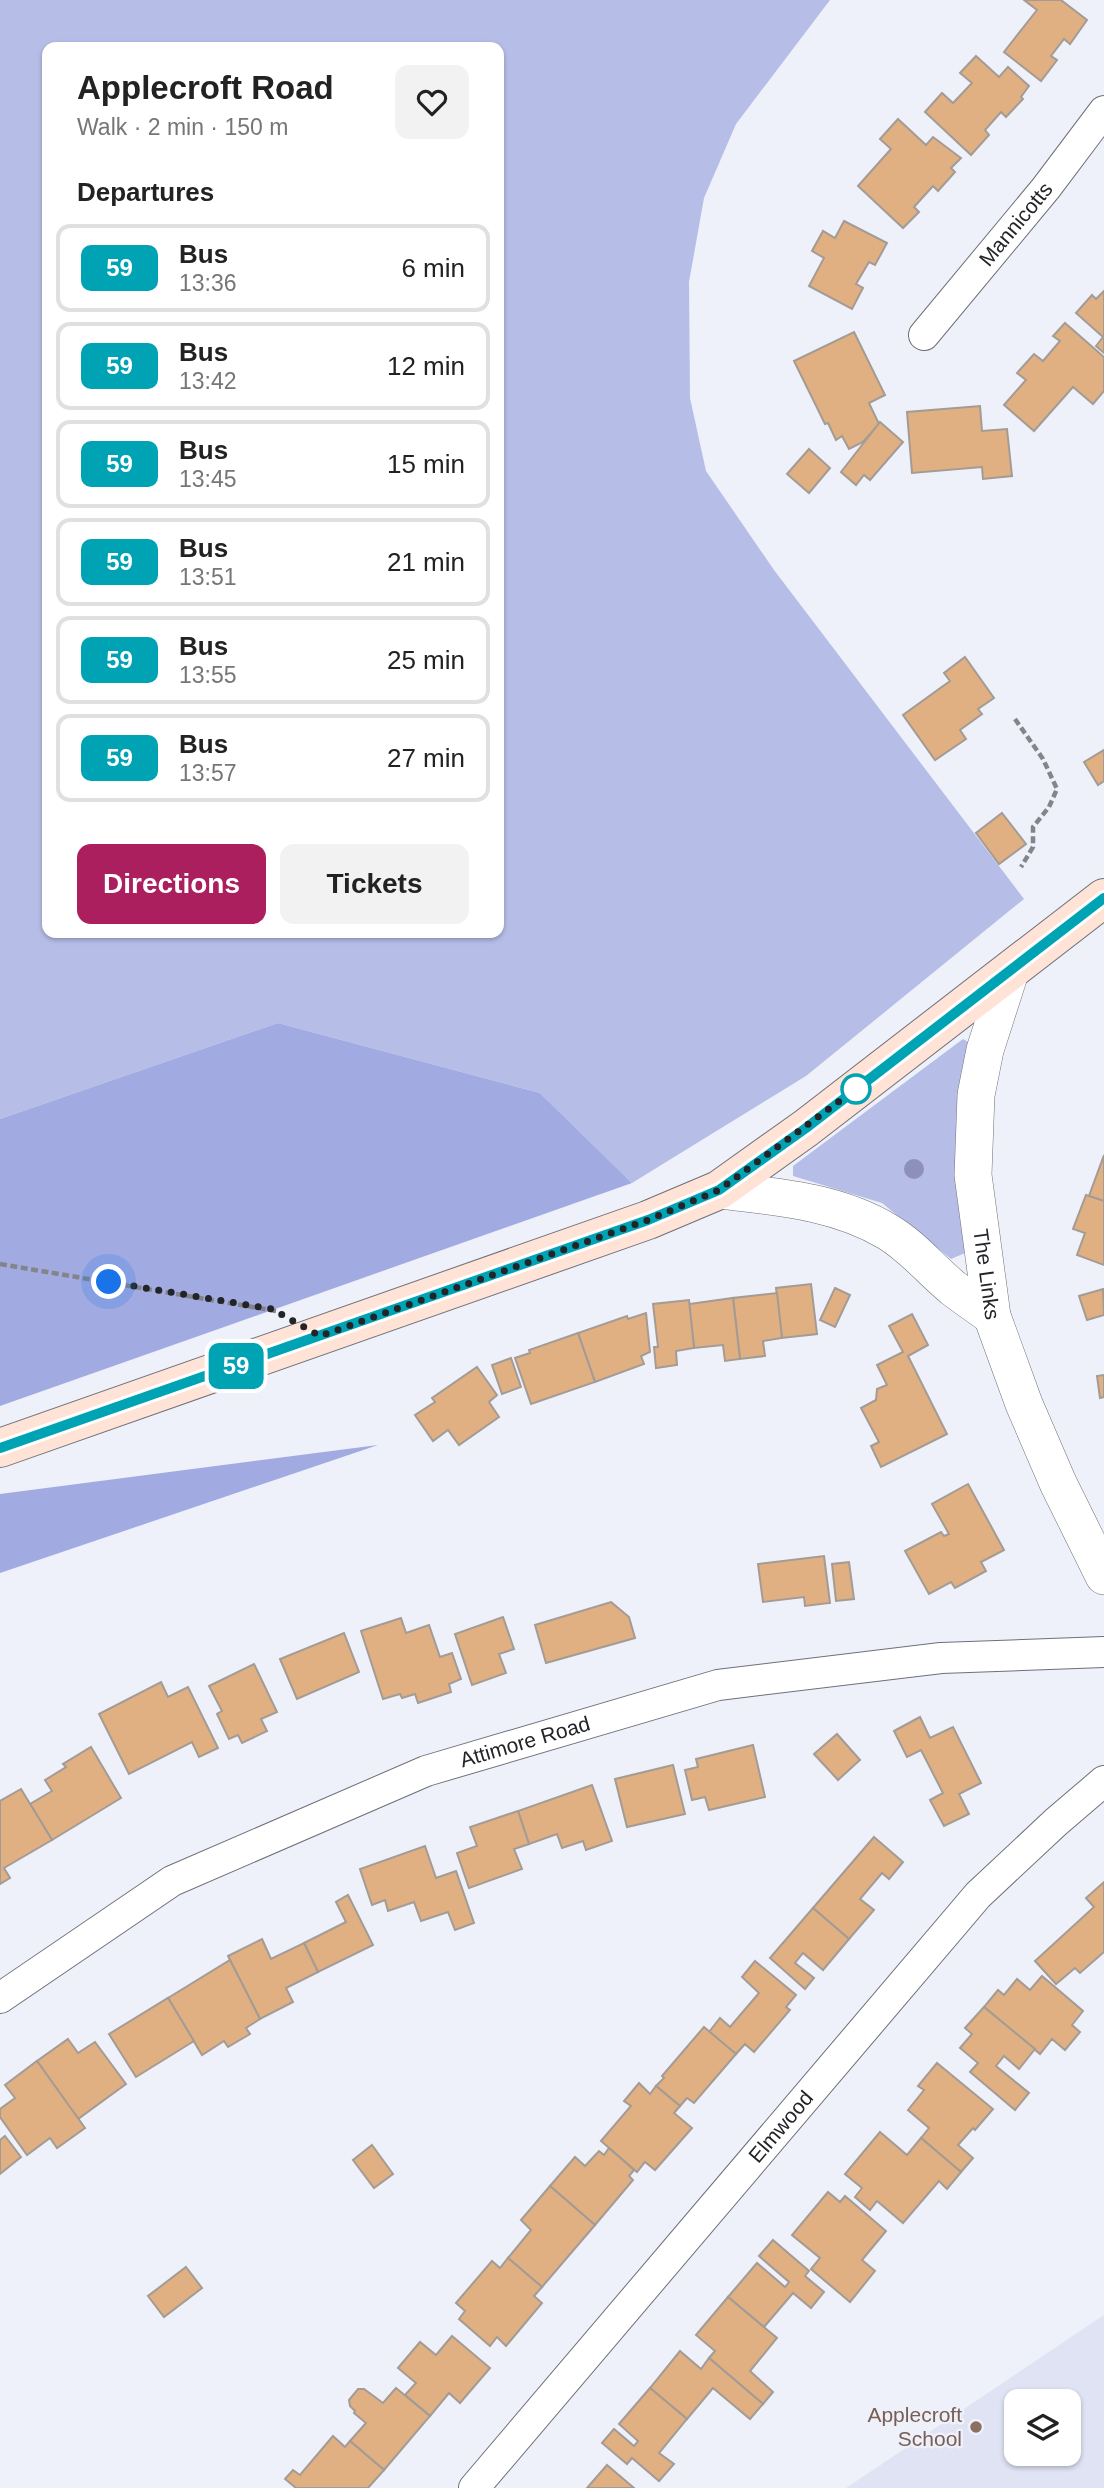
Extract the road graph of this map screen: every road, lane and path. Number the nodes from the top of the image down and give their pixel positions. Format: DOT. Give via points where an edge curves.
graph roads {
  1 [pos="1104,111"];
  2 [pos="924,335"];
  3 [pos="1015,719"];
  4 [pos="1021,867"];
  5 [pos="1104,898"];
  6 [pos="1010,972"];
  7 [pos="719,1190"];
  8 [pos="0,1264"];
  9 [pos="992,1316"];
  10 [pos="320,1336"];
  11 [pos="0,1448"];
  12 [pos="1104,1576"];
  13 [pos="1104,1652"];
  14 [pos="1104,1781"];
  15 [pos="0,1998"];
  16 [pos="474,2488"];
  1 -- 2 [label="street, Mannicotts"];
  3 -- 4 [label="path" via="1057,789 1033,827 1033,847"];
  5 -- 6 [label="main road"];
  6 -- 7 [label="main road"];
  6 -- 9 [label="street, The Links" via="976,1095 973,1175"];
  7 -- 9 [label="street, The Links" via="819,1204 855,1216 889,1233"];
  7 -- 10 [label="main road" via="648,1220"];
  8 -- 10 [label="path" via="272,1309"];
  9 -- 12 [label="street" via="1058,1483"];
  10 -- 11 [label="main road"];
  13 -- 15 [label="street, Attimore Road" via="941,1658 718,1685 426,1770 172,1881"];
  14 -- 16 [label="street, Elmwood" via="978,1895"];
}
